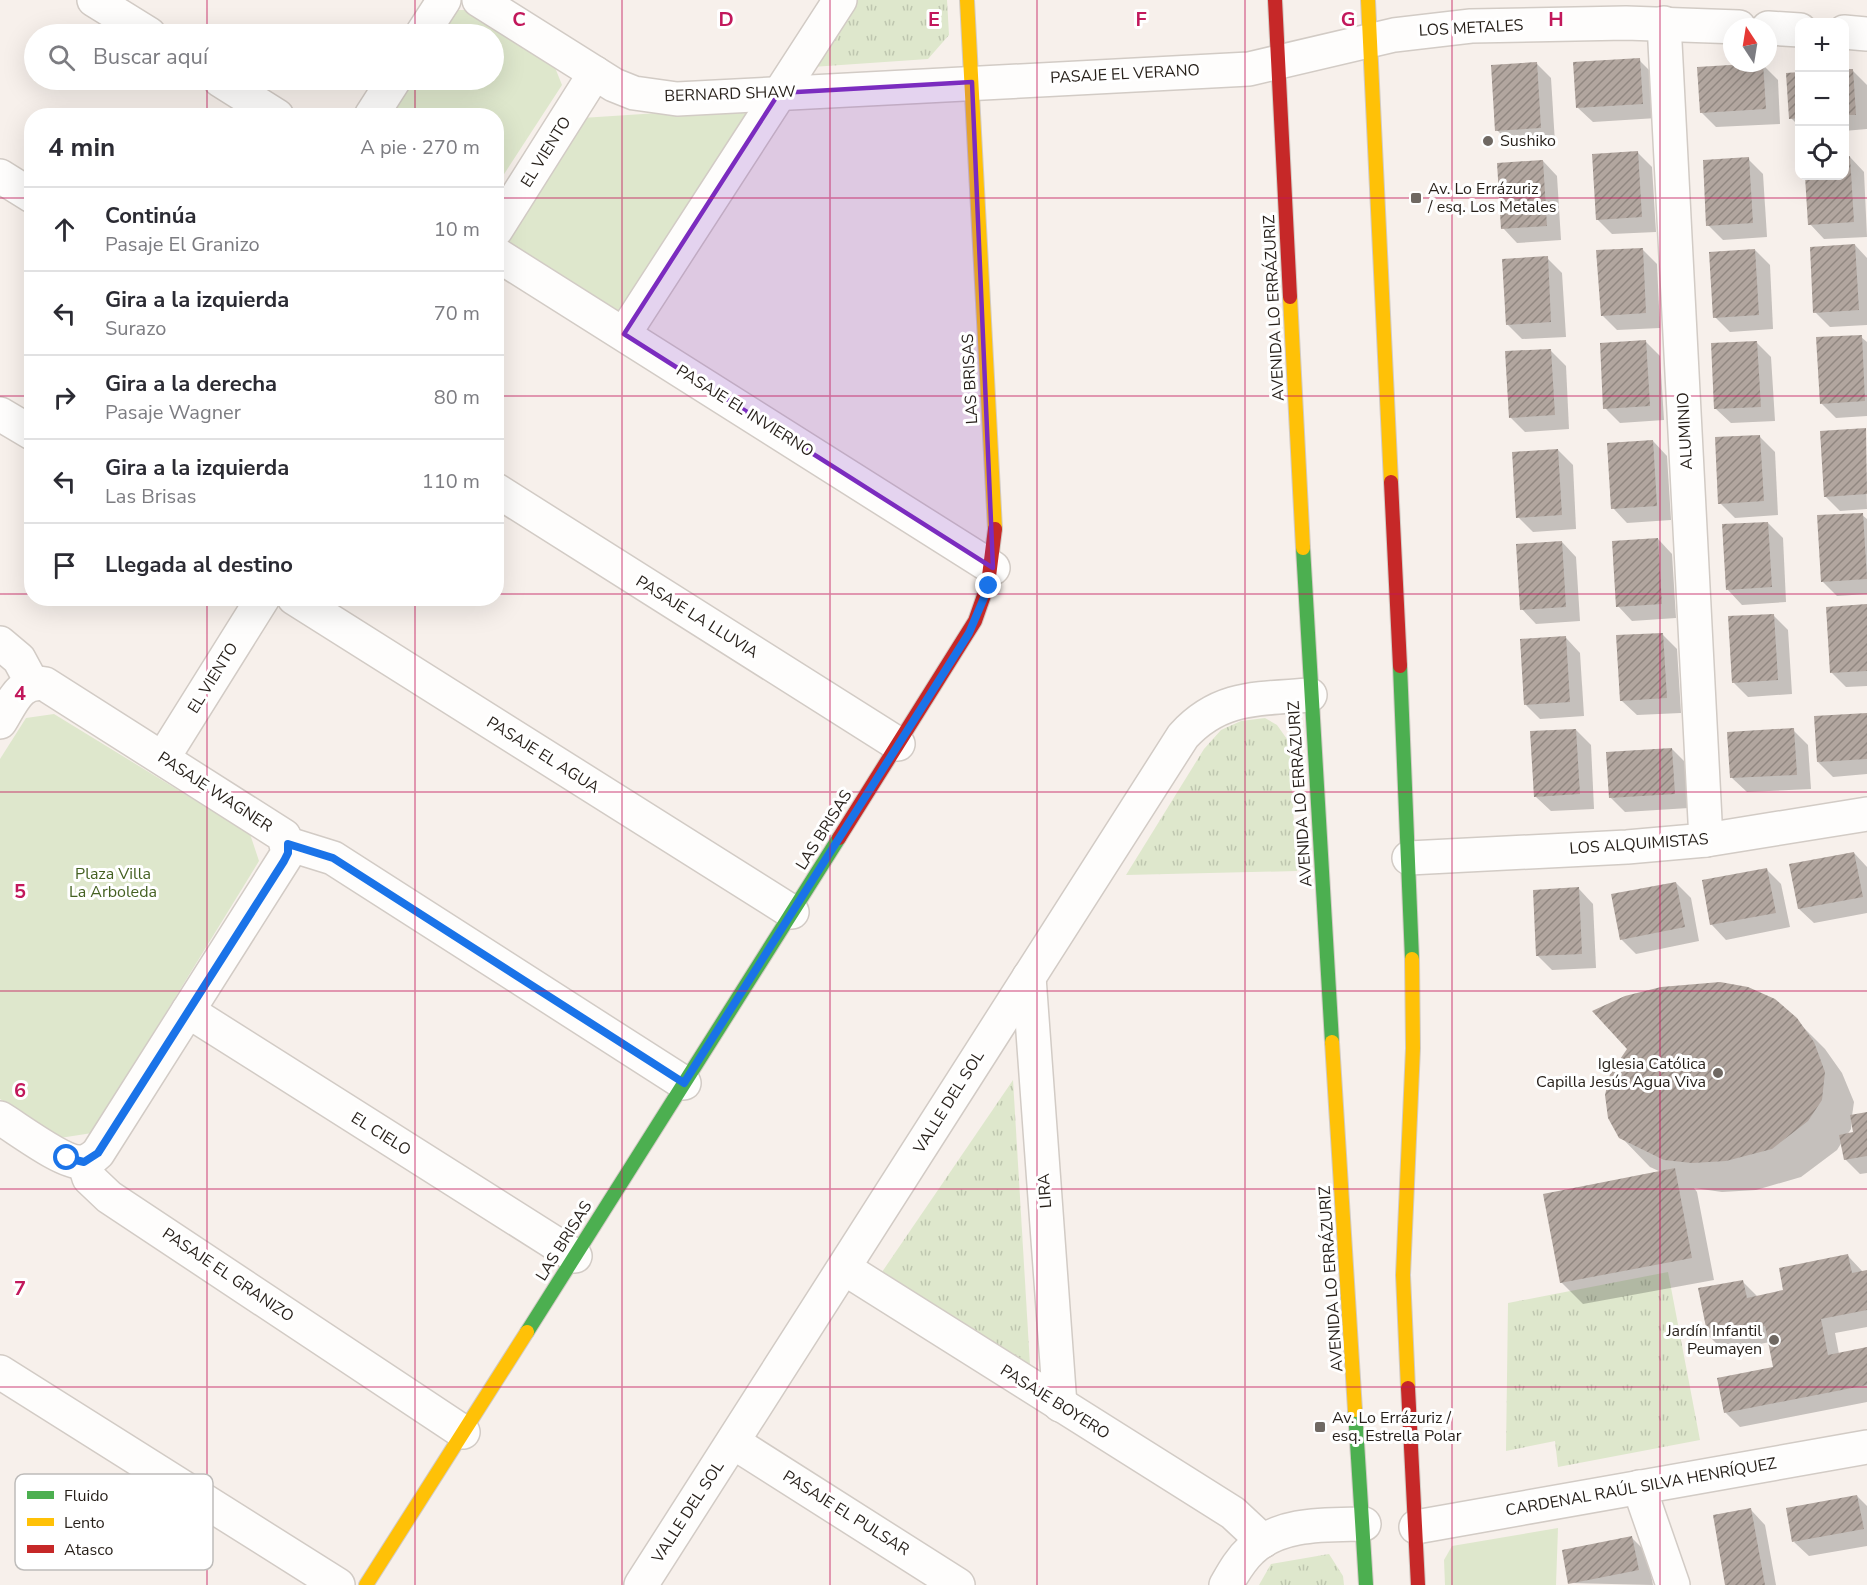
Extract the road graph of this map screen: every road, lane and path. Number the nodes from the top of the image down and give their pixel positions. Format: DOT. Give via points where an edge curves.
graph roads {
  1 [pos="94,0"];
  2 [pos="444,0"];
  3 [pos="479,0"];
  4 [pos="840,0"];
  5 [pos="967,0"];
  6 [pos="1275,0"];
  7 [pos="1368,0"];
  8 [pos="1664,23"];
  9 [pos="133,24"];
  10 [pos="428,24"];
  11 [pos="1723,26"];
  12 [pos="1777,29"];
  13 [pos="1795,30"];
  14 [pos="1849,32"];
  15 [pos="1867,34"];
  16 [pos="1370,40"];
  17 [pos="1278,62"];
  18 [pos="596,73"];
  19 [pos="972,82"];
  20 [pos="236,90"];
  21 [pos="388,90"];
  22 [pos="779,93"];
  23 [pos="264,108"];
  24 [pos="376,108"];
  25 [pos="0,176"];
  26 [pos="24,191"];
  27 [pos="504,217"];
  28 [pos="504,259"];
  29 [pos="624,334"];
  30 [pos="0,414"];
  31 [pos="24,429"];
  32 [pos="504,495"];
  33 [pos="993,567"];
  34 [pos="258,606"];
  35 [pos="307,606"];
  36 [pos="0,643"];
  37 [pos="32,683"];
  38 [pos="1310,695"];
  39 [pos="0,722"];
  40 [pos="898,744"];
  41 [pos="163,758"];
  42 [pos="1867,814"];
  43 [pos="1706,840"];
  44 [pos="288,844"];
  45 [pos="1409,858"];
  46 [pos="792,912"];
  47 [pos="1029,977"];
  48 [pos="188,1011"];
  49 [pos="684,1083"];
  50 [pos="0,1118"];
  51 [pos="84,1162"];
  52 [pos="575,1256"];
  53 [pos="844,1268"];
  54 [pos="0,1372"];
  55 [pos="1060,1405"];
  56 [pos="463,1432"];
  57 [pos="733,1442"];
  58 [pos="1867,1447"];
  59 [pos="162,1474"];
  60 [pos="1639,1487"];
  61 [pos="213,1506"];
  62 [pos="1364,1524"];
  63 [pos="1416,1527"];
  64 [pos="1263,1541"];
  65 [pos="338,1585"];
  66 [pos="366,1585"];
  67 [pos="641,1585"];
  68 [pos="958,1585"];
  69 [pos="1226,1585"];
  70 [pos="1366,1585"];
  71 [pos="1418,1585"];
  72 [pos="1673,1585"];
  1 -- 9 [label="street"];
  2 -- 10 [label="street"];
  3 -- 18 [label="street, BERNARD SHAW"];
  4 -- 22 [label="street"];
  5 -- 19 [label="main road, LAS BRISAS"];
  6 -- 17 [label="main road, AVENIDA LO ERRÁZURIZ"];
  7 -- 16 [label="main road"];
  8 -- 11 [label="street, LOS METALES"];
  8 -- 16 [label="street, LOS METALES" via="1471,26 1413,31"];
  8 -- 43 [label="street, ALUMINIO"];
  12 -- 13 [label="street"];
  14 -- 15 [label="street"];
  16 -- 17 [label="street, LOS METALES"];
  16 -- 45 [label="main road"];
  17 -- 19 [label="street, PASAJE EL VERANO" via="1249,69"];
  17 -- 38 [label="main road, AVENIDA LO ERRÁZURIZ"];
  18 -- 22 [label="street, BERNARD SHAW" via="634,93 677,99"];
  18 -- 27 [label="street, EL VIENTO"];
  19 -- 22 [label="street, BERNARD SHAW"];
  19 -- 33 [label="main road, LAS BRISAS" via="995,531"];
  20 -- 23 [label="street"];
  21 -- 24 [label="street"];
  22 -- 29 [label="street"];
  25 -- 26 [label="street"];
  28 -- 29 [label="street, PASAJE EL INVIERNO"];
  29 -- 33 [label="street, PASAJE EL INVIERNO"];
  30 -- 31 [label="street"];
  32 -- 40 [label="street, PASAJE LA LLUVIA"];
  33 -- 40 [label="main road, LAS BRISAS" via="977,619"];
  34 -- 41 [label="street, EL VIENTO"];
  35 -- 46 [label="street, PASAJE EL AGUA"];
  36 -- 37 [label="street" via="19,659"];
  37 -- 39 [label="street" via="20,689"];
  37 -- 41 [label="street, PASAJE WAGNER" via="45,684"];
  38 -- 47 [label="street, VALLE DEL SOL" via="1238,701 1194,724"];
  38 -- 62 [label="main road, AVENIDA LO ERRÁZURIZ"];
  40 -- 46 [label="main road, LAS BRISAS"];
  41 -- 44 [label="street, PASAJE WAGNER" via="284,836"];
  42 -- 43 [label="street, LOS ALQUIMISTAS"];
  43 -- 45 [label="street, LOS ALQUIMISTAS"];
  44 -- 48 [label="street" via="284,861"];
  44 -- 49 [label="street, PASAJE WAGNER" via="333,858"];
  45 -- 63 [label="main road" via="1413,1048 1403,1275"];
  46 -- 49 [label="main road, LAS BRISAS"];
  47 -- 53 [label="street, VALLE DEL SOL"];
  47 -- 55 [label="street, LIRA"];
  48 -- 51 [label="street" via="98,1153"];
  48 -- 52 [label="street, EL CIELO"];
  49 -- 52 [label="main road, LAS BRISAS"];
  50 -- 51 [label="street" via="67,1158"];
  51 -- 56 [label="street, PASAJE EL GRANIZO" via="89,1178 109,1197"];
  52 -- 56 [label="main road, LAS BRISAS"];
  53 -- 55 [label="street, PASAJE BOYERO"];
  53 -- 57 [label="street, VALLE DEL SOL"];
  54 -- 59 [label="street"];
  55 -- 64 [label="street, PASAJE BOYERO" via="1233,1513"];
  56 -- 66 [label="main road, LAS BRISAS"];
  57 -- 67 [label="street, VALLE DEL SOL"];
  57 -- 68 [label="street, PASAJE EL PULSAR"];
  58 -- 60 [label="street, CARDENAL RAÚL SILVA HENRÍQUEZ"];
  60 -- 63 [label="street, CARDENAL RAÚL SILVA HENRÍQUEZ"];
  60 -- 72 [label="street"];
  61 -- 65 [label="street"];
  62 -- 64 [label="street" via="1293,1529"];
  62 -- 70 [label="main road, AVENIDA LO ERRÁZURIZ"];
  63 -- 71 [label="main road"];
  64 -- 69 [label="street" via="1245,1556"];
}
